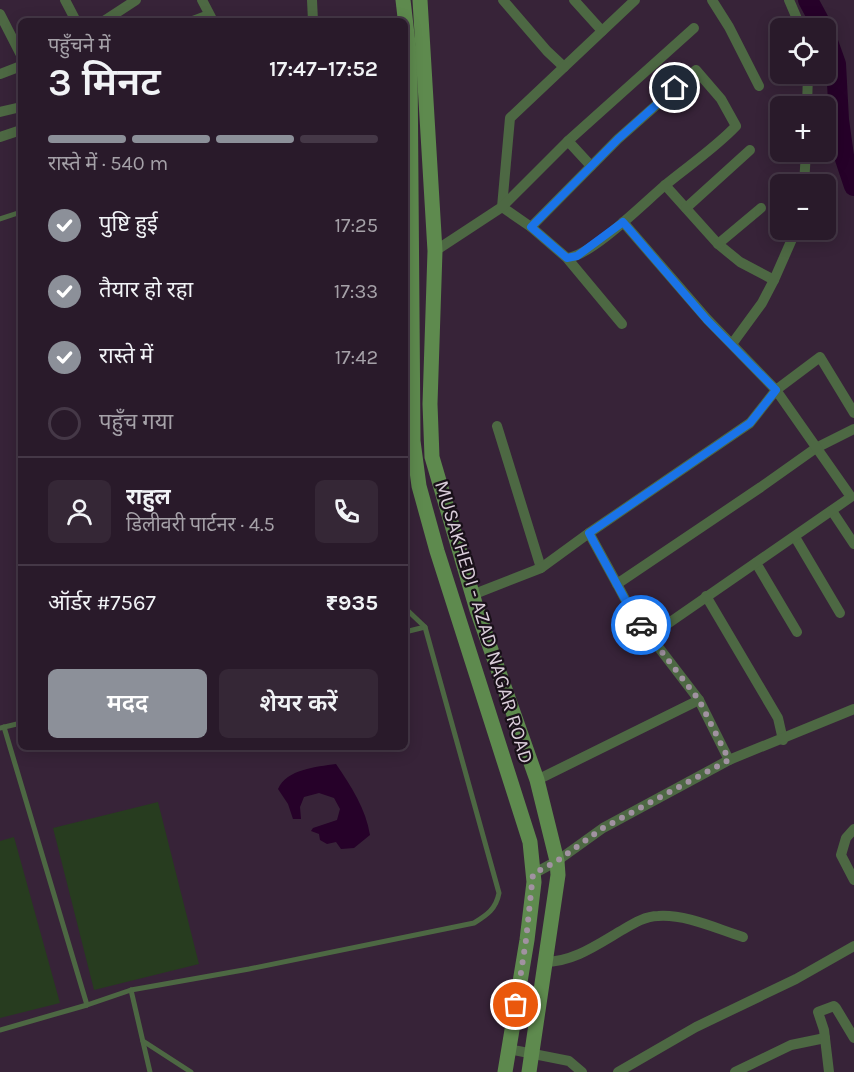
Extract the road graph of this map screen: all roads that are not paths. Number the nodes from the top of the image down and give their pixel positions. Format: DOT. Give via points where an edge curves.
graph roads {
  1 [pos="65,0"];
  2 [pos="136,0"];
  3 [pos="202,0"];
  4 [pos="312,0"];
  5 [pos="503,0"];
  6 [pos="574,0"];
  7 [pos="635,0"];
  8 [pos="712,0"];
  9 [pos="789,0"];
  10 [pos="123,4"];
  11 [pos="423,4"];
  12 [pos="404,6"];
  13 [pos="0,14"];
  14 [pos="74,18"];
  15 [pos="107,18"];
  16 [pos="211,18"];
  17 [pos="313,18"];
  18 [pos="797,18"];
  19 [pos="693,28"];
  20 [pos="603,31"];
  21 [pos="18,49"];
  22 [pos="18,67"];
  23 [pos="564,67"];
  24 [pos="0,74"];
  25 [pos="759,86"];
  26 [pos="18,108"];
  27 [pos="0,112"];
  28 [pos="18,131"];
  29 [pos="0,137"];
  30 [pos="568,141"];
  31 [pos="750,150"];
  32 [pos="591,166"];
  33 [pos="665,185"];
  34 [pos="502,207"];
  35 [pos="686,208"];
  36 [pos="761,208"];
  37 [pos="18,213"];
  38 [pos="0,219"];
  39 [pos="623,222"];
  40 [pos="531,227"];
  41 [pos="408,232"];
  42 [pos="792,240"];
  43 [pos="718,244"];
  44 [pos="435,251"];
  45 [pos="567,258"];
  46 [pos="774,280"];
  47 [pos="622,324"];
  48 [pos="732,344"];
  49 [pos="776,390"];
  50 [pos="409,404"];
  51 [pos="430,404"];
  52 [pos="854,413"];
  53 [pos="497,426"];
  54 [pos="854,429"];
  55 [pos="816,448"];
  56 [pos="853,499"];
  57 [pos="832,511"];
  58 [pos="589,533"];
  59 [pos="795,537"];
  60 [pos="854,544"];
  61 [pos="756,562"];
  62 [pos="541,568"];
  63 [pos="617,584"];
  64 [pos="706,596"];
  65 [pos="475,603"];
  66 [pos="408,611"];
  67 [pos="840,613"];
  68 [pos="459,619"];
  69 [pos="425,627"];
  70 [pos="408,631"];
  71 [pos="797,632"];
  72 [pos="650,636"];
  73 [pos="699,700"];
  74 [pos="854,710"];
  75 [pos="18,724"];
  76 [pos="2,728"];
  77 [pos="783,740"];
  78 [pos="729,760"];
  79 [pos="537,780"];
  80 [pos="854,829"];
  81 [pos="557,868"];
  82 [pos="533,874"];
  83 [pos="854,880"];
  84 [pos="743,937"];
  85 [pos="854,946"];
  86 [pos="544,962"];
  87 [pos="131,990"];
  88 [pos="87,1005"];
  89 [pos="0,1030"];
  90 [pos="825,1038"];
  91 [pos="854,1038"];
  92 [pos="143,1041"];
  93 [pos="508,1049"];
  94 [pos="532,1053"];
  95 [pos="150,1072"];
  96 [pos="191,1072"];
  97 [pos="505,1072"];
  98 [pos="529,1072"];
  99 [pos="582,1072"];
  100 [pos="618,1072"];
  101 [pos="735,1072"];
  102 [pos="829,1072"];
  1 -- 14 [label="street"];
  2 -- 10 [label="street"];
  3 -- 16 [label="street"];
  4 -- 17 [label="street"];
  5 -- 23 [label="street"];
  6 -- 20 [label="street"];
  7 -- 20 [label="street"];
  8 -- 25 [label="street"];
  9 -- 18 [label="street"];
  10 -- 15 [label="street"];
  11 -- 12 [label="street"];
  11 -- 44 [label="main road"];
  13 -- 21 [label="street"];
  19 -- 30 [label="street"];
  20 -- 23 [label="street"];
  22 -- 24 [label="street"];
  23 -- 34 [label="street" via="510,117"];
  26 -- 27 [label="street"];
  28 -- 29 [label="street"];
  30 -- 32 [label="street"];
  30 -- 34 [label="street"];
  31 -- 35 [label="street"];
  32 -- 33 [label="street" via="696,70 721,99 736,126"];
  32 -- 40 [label="street"];
  33 -- 35 [label="street"];
  33 -- 39 [label="street"];
  34 -- 40 [label="street"];
  34 -- 44 [label="street"];
  35 -- 43 [label="street"];
  36 -- 43 [label="street"];
  37 -- 38 [label="lane"];
  39 -- 45 [label="street" via="577,256"];
  39 -- 48 [label="street"];
  40 -- 45 [label="street"];
  41 -- 50 [label="main road, MUSAKHEDI - AZAD NAGAR ROAD"];
  42 -- 46 [label="street"];
  43 -- 46 [label="street" via="740,262"];
  44 -- 51 [label="main road"];
  45 -- 47 [label="street"];
  46 -- 48 [label="street"];
  48 -- 49 [label="street"];
  49 -- 52 [label="street" via="820,357"];
  49 -- 55 [label="street"];
  49 -- 58 [label="street" via="750,423"];
  50 -- 51 [label="lane"];
  50 -- 68 [label="main road, MUSAKHEDI - AZAD NAGAR ROAD" via="419,486"];
  51 -- 65 [label="main road" via="432,457"];
  53 -- 62 [label="street"];
  54 -- 55 [label="street"];
  55 -- 56 [label="street"];
  55 -- 63 [label="street"];
  56 -- 57 [label="street"];
  57 -- 59 [label="street"];
  57 -- 60 [label="street"];
  58 -- 62 [label="street"];
  58 -- 63 [label="street"];
  59 -- 61 [label="street"];
  59 -- 67 [label="street"];
  61 -- 64 [label="street"];
  61 -- 71 [label="street"];
  62 -- 65 [label="street"];
  63 -- 72 [label="street"];
  64 -- 72 [label="street"];
  64 -- 77 [label="street" via="778,718"];
  65 -- 68 [label="street"];
  65 -- 79 [label="main road"];
  66 -- 69 [label="lane"];
  68 -- 82 [label="main road, MUSAKHEDI - AZAD NAGAR ROAD" via="530,842"];
  69 -- 70 [label="lane"];
  69 -- 87 [label="lane" via="499,893 488,915 474,923"];
  72 -- 73 [label="street"];
  73 -- 78 [label="street"];
  73 -- 79 [label="street"];
  74 -- 77 [label="street"];
  75 -- 76 [label="lane"];
  76 -- 88 [label="lane"];
  77 -- 78 [label="street"];
  78 -- 81 [label="street" via="603,828"];
  79 -- 81 [label="main road"];
  80 -- 83 [label="street" via="846,838 841,855"];
  81 -- 82 [label="street"];
  81 -- 86 [label="main road"];
  82 -- 93 [label="main road, MUSAKHEDI - AZAD NAGAR ROAD"];
  84 -- 86 [label="street" via="678,917 657,916 629,926 564,961"];
  85 -- 100 [label="street"];
  86 -- 94 [label="main road"];
  87 -- 88 [label="lane"];
  87 -- 92 [label="lane"];
  88 -- 89 [label="lane"];
  90 -- 91 [label="street" via="818,1012 834,1006"];
  90 -- 101 [label="street" via="791,1045"];
  90 -- 102 [label="street"];
  92 -- 95 [label="lane"];
  92 -- 96 [label="lane"];
  93 -- 94 [label="street"];
  93 -- 97 [label="main road, MUSAKHEDI - AZAD NAGAR ROAD"];
  94 -- 98 [label="main road"];
  94 -- 99 [label="street" via="569,1061"];
}
